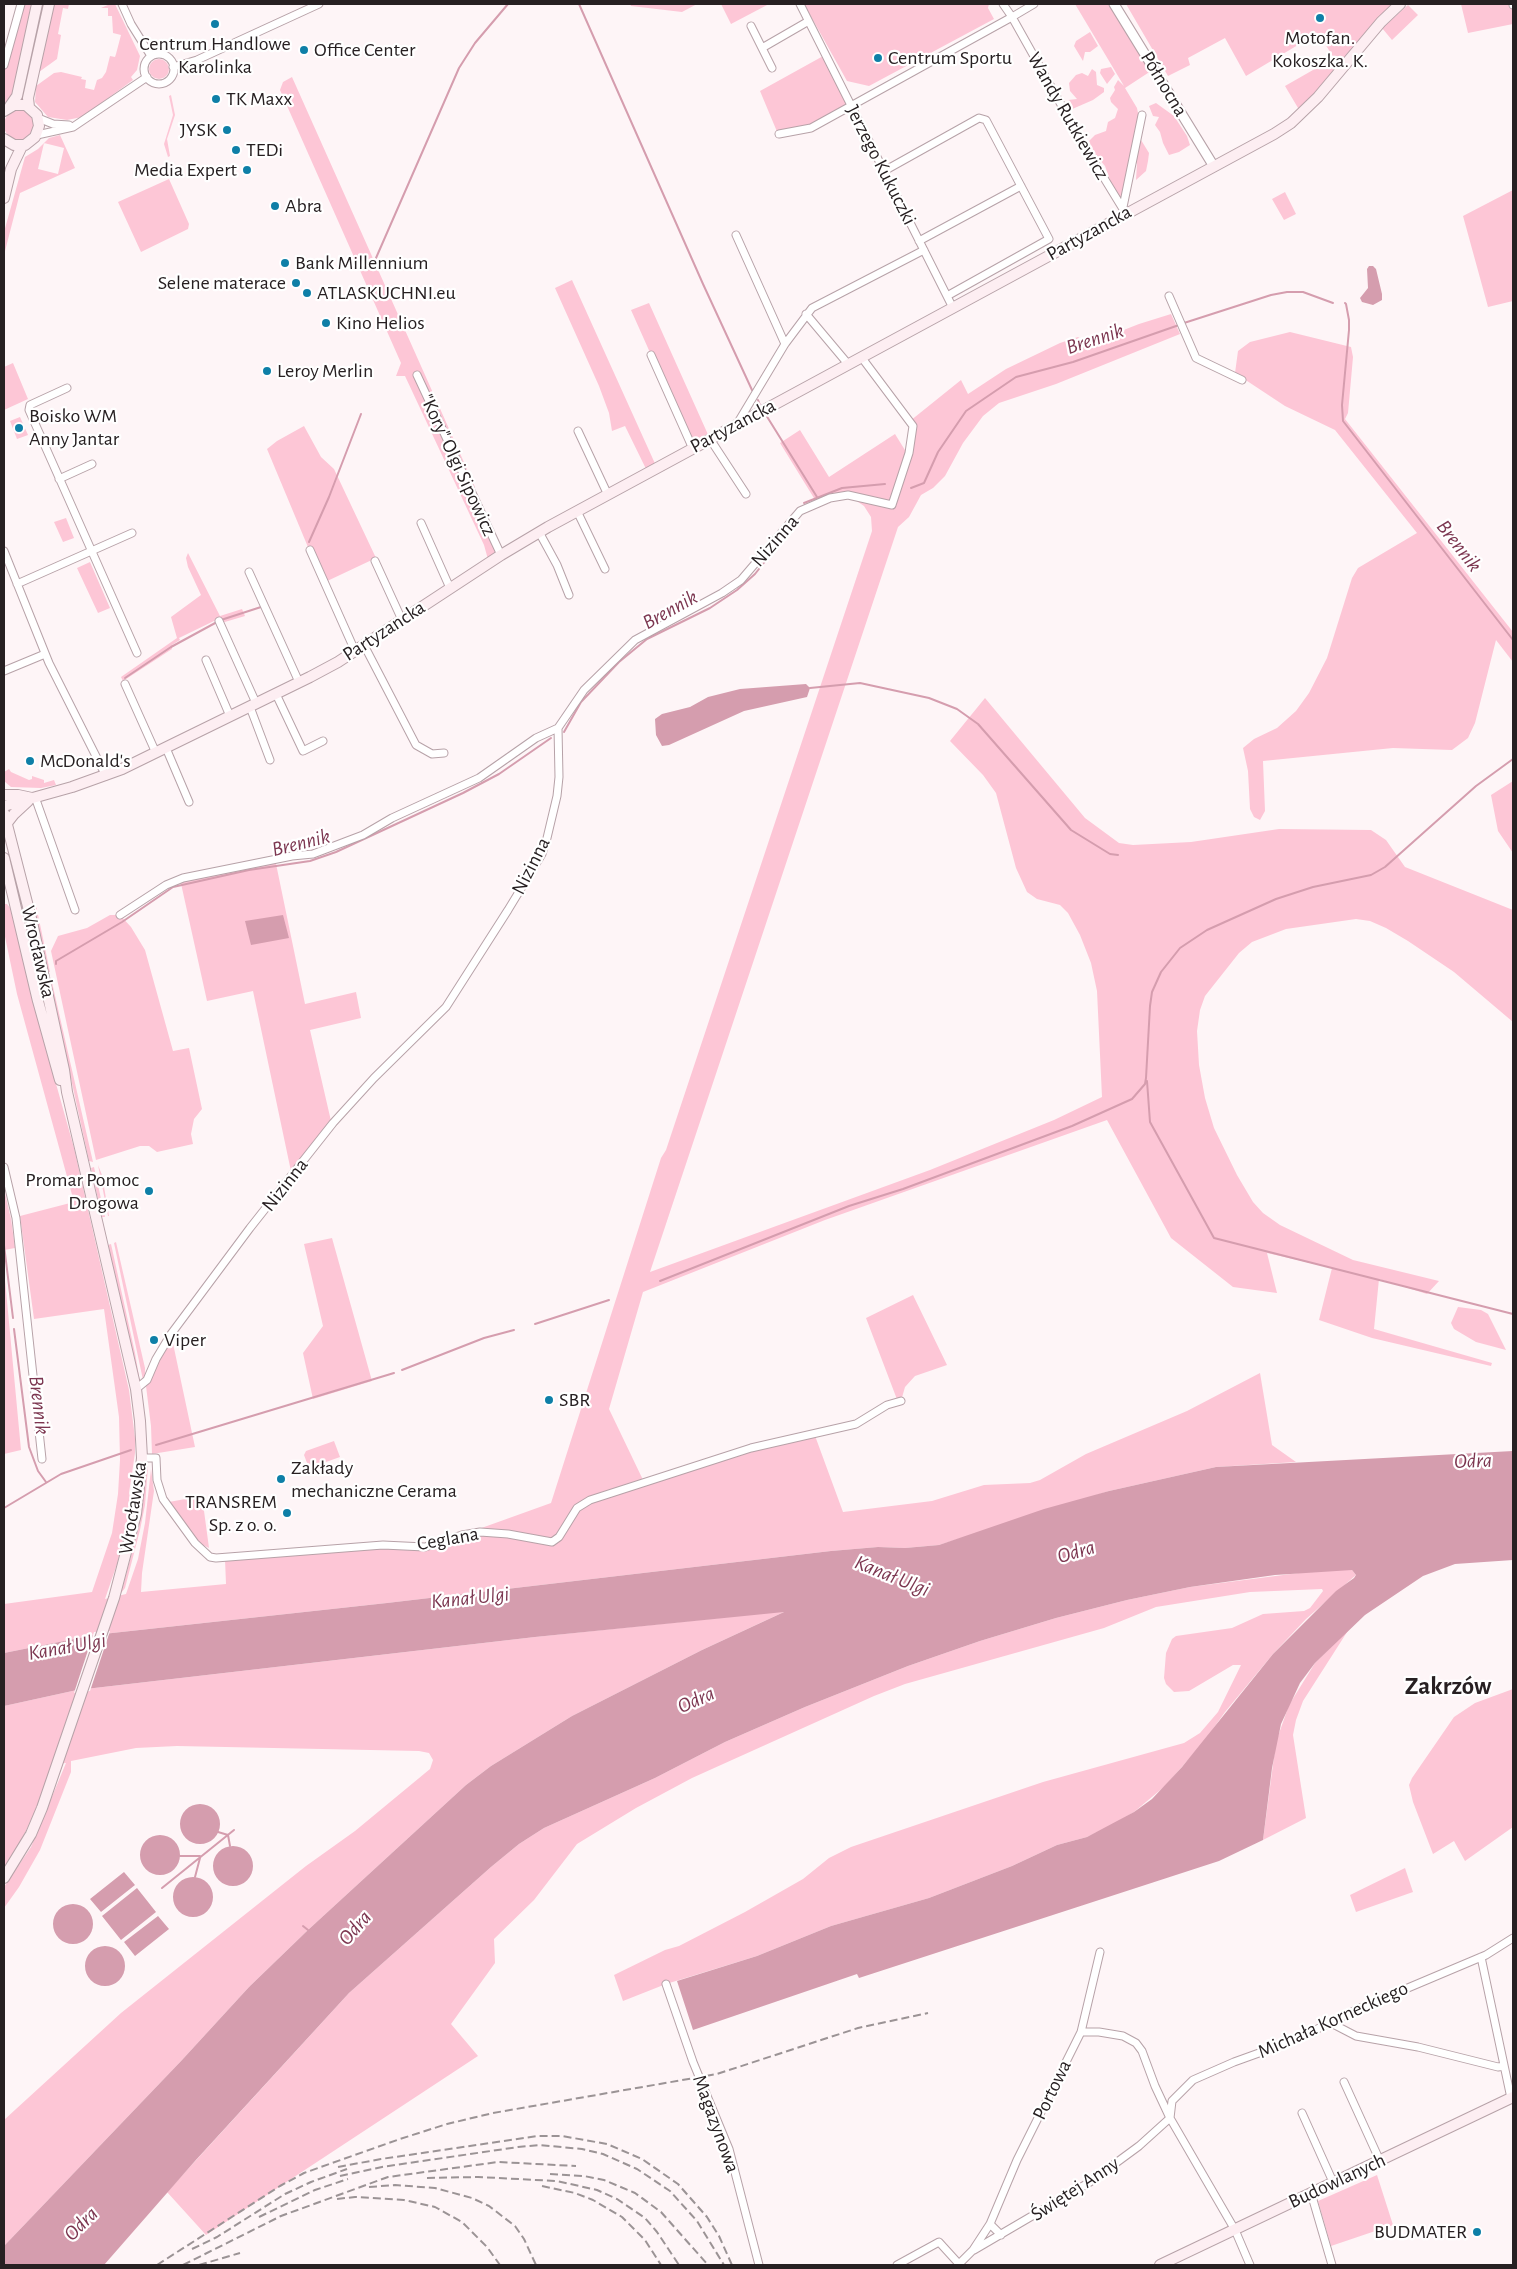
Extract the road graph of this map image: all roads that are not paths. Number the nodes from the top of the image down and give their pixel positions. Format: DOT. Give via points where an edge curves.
graph roads {
  1 [pos="21,4"];
  2 [pos="37,4"];
  3 [pos="48,4"];
  4 [pos="122,4"];
  5 [pos="319,4"];
  6 [pos="800,4"];
  7 [pos="1004,4"];
  8 [pos="1034,4"];
  9 [pos="1114,4"];
  10 [pos="1400,4"];
  11 [pos="1012,17"];
  12 [pos="808,22"];
  13 [pos="751,26"];
  14 [pos="762,48"];
  15 [pos="151,56"];
  16 [pos="4,64"];
  17 [pos="174,67"];
  18 [pos="772,68"];
  19 [pos="147,77"];
  20 [pos="851,106"];
  21 [pos="29,107"];
  22 [pos="7,109"];
  23 [pos="1142,116"];
  24 [pos="38,118"];
  25 [pos="79,124"];
  26 [pos="779,134"];
  27 [pos="37,135"];
  28 [pos="4,139"];
  29 [pos="4,144"];
  30 [pos="22,146"];
  31 [pos="4,148"];
  32 [pos="1213,165"];
  33 [pos="884,171"];
  34 [pos="1021,186"];
  35 [pos="4,198"];
  36 [pos="1124,211"];
  37 [pos="736,235"];
  38 [pos="920,241"];
  39 [pos="924,250"];
  40 [pos="947,296"];
  41 [pos="1169,296"];
  42 [pos="953,308"];
  43 [pos="806,314"];
  44 [pos="785,344"];
  45 [pos="651,355"];
  46 [pos="862,358"];
  47 [pos="848,364"];
  48 [pos="417,375"];
  49 [pos="1242,380"];
  50 [pos="67,388"];
  51 [pos="737,424"];
  52 [pos="578,431"];
  53 [pos="710,439"];
  54 [pos="693,448"];
  55 [pos="92,464"];
  56 [pos="59,479"];
  57 [pos="608,494"];
  58 [pos="746,494"];
  59 [pos="577,511"];
  60 [pos="421,523"];
  61 [pos="539,532"];
  62 [pos="132,533"];
  63 [pos="310,550"];
  64 [pos="4,551"];
  65 [pos="92,551"];
  66 [pos="501,555"];
  67 [pos="375,561"];
  68 [pos="604,569"];
  69 [pos="249,572"];
  70 [pos="17,584"];
  71 [pos="450,588"];
  72 [pos="569,595"];
  73 [pos="402,620"];
  74 [pos="219,621"];
  75 [pos="364,645"];
  76 [pos="355,651"];
  77 [pos="136,653"];
  78 [pos="45,654"];
  79 [pos="206,660"];
  80 [pos="4,671"];
  81 [pos="299,682"];
  82 [pos="125,684"];
  83 [pos="276,694"];
  84 [pos="253,705"];
  85 [pos="230,716"];
  86 [pos="558,728"];
  87 [pos="323,741"];
  88 [pos="166,748"];
  89 [pos="156,753"];
  90 [pos="444,754"];
  91 [pos="270,760"];
  92 [pos="106,776"];
  93 [pos="4,795"];
  94 [pos="33,797"];
  95 [pos="190,802"];
  96 [pos="4,806"];
  97 [pos="5,818"];
  98 [pos="4,858"];
  99 [pos="75,910"];
  100 [pos="120,915"];
  101 [pos="67,1092"];
  102 [pos="4,1167"];
  103 [pos="136,1389"];
  104 [pos="901,1401"];
  105 [pos="142,1458"];
  106 [pos="42,1459"];
  107 [pos="4,1878"];
  108 [pos="1513,1938"];
  109 [pos="1100,1952"];
  110 [pos="1480,1957"];
  111 [pos="666,1984"];
  112 [pos="1329,2022"];
  113 [pos="1081,2032"];
  114 [pos="1504,2066"];
  115 [pos="1344,2082"];
  116 [pos="1512,2098"];
  117 [pos="1302,2113"];
  118 [pos="1170,2118"];
  119 [pos="1380,2161"];
  120 [pos="1334,2182"];
  121 [pos="1311,2193"];
  122 [pos="990,2224"];
  123 [pos="1235,2230"];
  124 [pos="1002,2235"];
  125 [pos="973,2250"];
  126 [pos="958,2264"];
  127 [pos="759,2265"];
  128 [pos="897,2265"];
  129 [pos="1160,2265"];
  130 [pos="1250,2265"];
  131 [pos="1332,2265"];
  1 -- 16 [label="street"];
  2 -- 22 [label="main road" via="17,96"];
  3 -- 21 [label="main road" via="29,92"];
  4 -- 15 [label="street"];
  5 -- 17 [label="street" via="197,60"];
  6 -- 12 [label="street, Jerzego Kukuczki"];
  7 -- 11 [label="street, Wandy Rutkiewicz"];
  8 -- 11 [label="street"];
  9 -- 32 [label="street, Północna"];
  10 -- 32 [label="main road, Partyzancka" via="1380,22 1318,97 1290,123"];
  11 -- 20 [label="street"];
  11 -- 36 [label="street, Wandy Rutkiewicz"];
  12 -- 14 [label="street"];
  12 -- 20 [label="street, Jerzego Kukuczki"];
  13 -- 14 [label="street"];
  14 -- 18 [label="street"];
  15 -- 17 [label="street" via="164,55"];
  15 -- 19 [label="street" via="144,68"];
  17 -- 19 [label="street" via="166,82 154,83"];
  19 -- 25 [label="street"];
  20 -- 26 [label="street" via="812,128"];
  20 -- 33 [label="street, Jerzego Kukuczki"];
  21 -- 22 [label="main road" via="18,104"];
  21 -- 24 [label="main road"];
  23 -- 36 [label="street"];
  24 -- 25 [label="street" via="53,124"];
  24 -- 27 [label="main road"];
  25 -- 27 [label="street"];
  27 -- 30 [label="main road"];
  28 -- 30 [label="main road"];
  29 -- 31 [label="main road"];
  30 -- 35 [label="main road" via="11,170"];
  32 -- 36 [label="main road, Partyzancka"];
  33 -- 34 [label="street" via="979,118 986,120"];
  33 -- 38 [label="street, Jerzego Kukuczki"];
  34 -- 38 [label="street"];
  34 -- 40 [label="street" via="1049,239"];
  36 -- 42 [label="main road, Partyzancka"];
  37 -- 44 [label="street"];
  38 -- 39 [label="street, Jerzego Kukuczki"];
  39 -- 40 [label="street, Jerzego Kukuczki"];
  39 -- 43 [label="street"];
  40 -- 42 [label="street, Jerzego Kukuczki"];
  41 -- 49 [label="street" via="1196,358"];
  42 -- 46 [label="main road, Partyzancka"];
  43 -- 44 [label="street"];
  43 -- 47 [label="street"];
  44 -- 51 [label="street"];
  45 -- 54 [label="street"];
  46 -- 47 [label="main road, Partyzancka"];
  46 -- 86 [label="street, Nizinna" via="910,421 913,430 892,505 848,495 830,498 800,511 741,580 627,647 584,690"];
  47 -- 51 [label="main road, Partyzancka"];
  48 -- 66 [label="street, \"Kory\" Olgi Sipowicz"];
  50 -- 56 [label="street" via="28,407"];
  51 -- 53 [label="main road, Partyzancka"];
  52 -- 57 [label="street"];
  53 -- 54 [label="main road, Partyzancka"];
  53 -- 58 [label="street"];
  54 -- 57 [label="main road, Partyzancka"];
  55 -- 56 [label="street"];
  56 -- 65 [label="street"];
  57 -- 59 [label="main road, Partyzancka"];
  59 -- 61 [label="main road, Partyzancka"];
  59 -- 68 [label="street"];
  60 -- 71 [label="street"];
  61 -- 66 [label="main road, Partyzancka"];
  61 -- 72 [label="street"];
  62 -- 65 [label="street"];
  63 -- 76 [label="street"];
  64 -- 70 [label="street"];
  65 -- 70 [label="street"];
  65 -- 77 [label="street"];
  66 -- 71 [label="main road, Partyzancka"];
  67 -- 73 [label="street"];
  69 -- 81 [label="street"];
  70 -- 78 [label="street"];
  71 -- 73 [label="main road, Partyzancka"];
  73 -- 75 [label="main road, Partyzancka"];
  74 -- 84 [label="street"];
  75 -- 76 [label="main road, Partyzancka"];
  75 -- 90 [label="street" via="416,745 432,754"];
  76 -- 81 [label="main road, Partyzancka"];
  78 -- 80 [label="street"];
  78 -- 92 [label="street"];
  79 -- 85 [label="street"];
  81 -- 83 [label="main road, Partyzancka"];
  82 -- 89 [label="street"];
  83 -- 84 [label="main road, Partyzancka"];
  83 -- 87 [label="street" via="303,751"];
  84 -- 85 [label="main road, Partyzancka"];
  84 -- 91 [label="street"];
  85 -- 88 [label="main road, Partyzancka"];
  86 -- 100 [label="street" via="536,738 479,778 363,835 313,854 183,878 166,885"];
  86 -- 103 [label="street, Nizinna" via="559,777 549,830 542,854 508,910 446,1006 336,1120 171,1334 147,1380"];
  88 -- 89 [label="main road, Partyzancka"];
  88 -- 95 [label="street"];
  89 -- 92 [label="main road, Partyzancka"];
  92 -- 94 [label="main road, Partyzancka"];
  93 -- 94 [label="main road, Partyzancka"];
  94 -- 96 [label="main road, Partyzancka"];
  94 -- 97 [label="main road"];
  94 -- 99 [label="street"];
  97 -- 101 [label="main road, Wrocławska" via="37,946"];
  98 -- 101 [label="main road, Wrocławska" via="38,1002 62,1085"];
  101 -- 103 [label="main road, Wrocławska"];
  102 -- 106 [label="street" via="18,1227"];
  103 -- 105 [label="main road, Wrocławska"];
  104 -- 105 [label="street, Ceglana" via="887,1405 856,1424 750,1448 590,1500 577,1508 559,1538 552,1542 480,1532 425,1547 383,1545 210,1557 195,1544 162,1499 156,1458"];
  105 -- 107 [label="main road, Wrocławska" via="136,1514 114,1598 31,1834"];
  108 -- 110 [label="street, Michała Korneckiego"];
  109 -- 113 [label="street, Portowa"];
  110 -- 112 [label="street, Michała Korneckiego"];
  110 -- 114 [label="street"];
  111 -- 127 [label="street, Magazynowa" via="729,2149"];
  112 -- 114 [label="street" via="1356,2036"];
  112 -- 118 [label="street, Michała Korneckiego" via="1295,2040 1193,2080 1172,2101"];
  113 -- 118 [label="street" via="1123,2036 1136,2043"];
  113 -- 122 [label="street, Portowa" via="1017,2160"];
  114 -- 116 [label="street"];
  115 -- 119 [label="street"];
  116 -- 119 [label="main road, Budowlanych"];
  117 -- 120 [label="street"];
  118 -- 123 [label="street"];
  118 -- 124 [label="street, Świętej Anny" via="1090,2182"];
  119 -- 120 [label="main road, Budowlanych"];
  120 -- 121 [label="main road, Budowlanych"];
  121 -- 123 [label="main road, Budowlanych"];
  121 -- 131 [label="street"];
  122 -- 124 [label="street"];
  122 -- 125 [label="street, Świętej Anny"];
  123 -- 129 [label="main road, Budowlanych"];
  123 -- 130 [label="street"];
  124 -- 125 [label="street, Świętej Anny"];
  125 -- 126 [label="street, Świętej Anny"];
  126 -- 128 [label="street" via="939,2242"];
}
